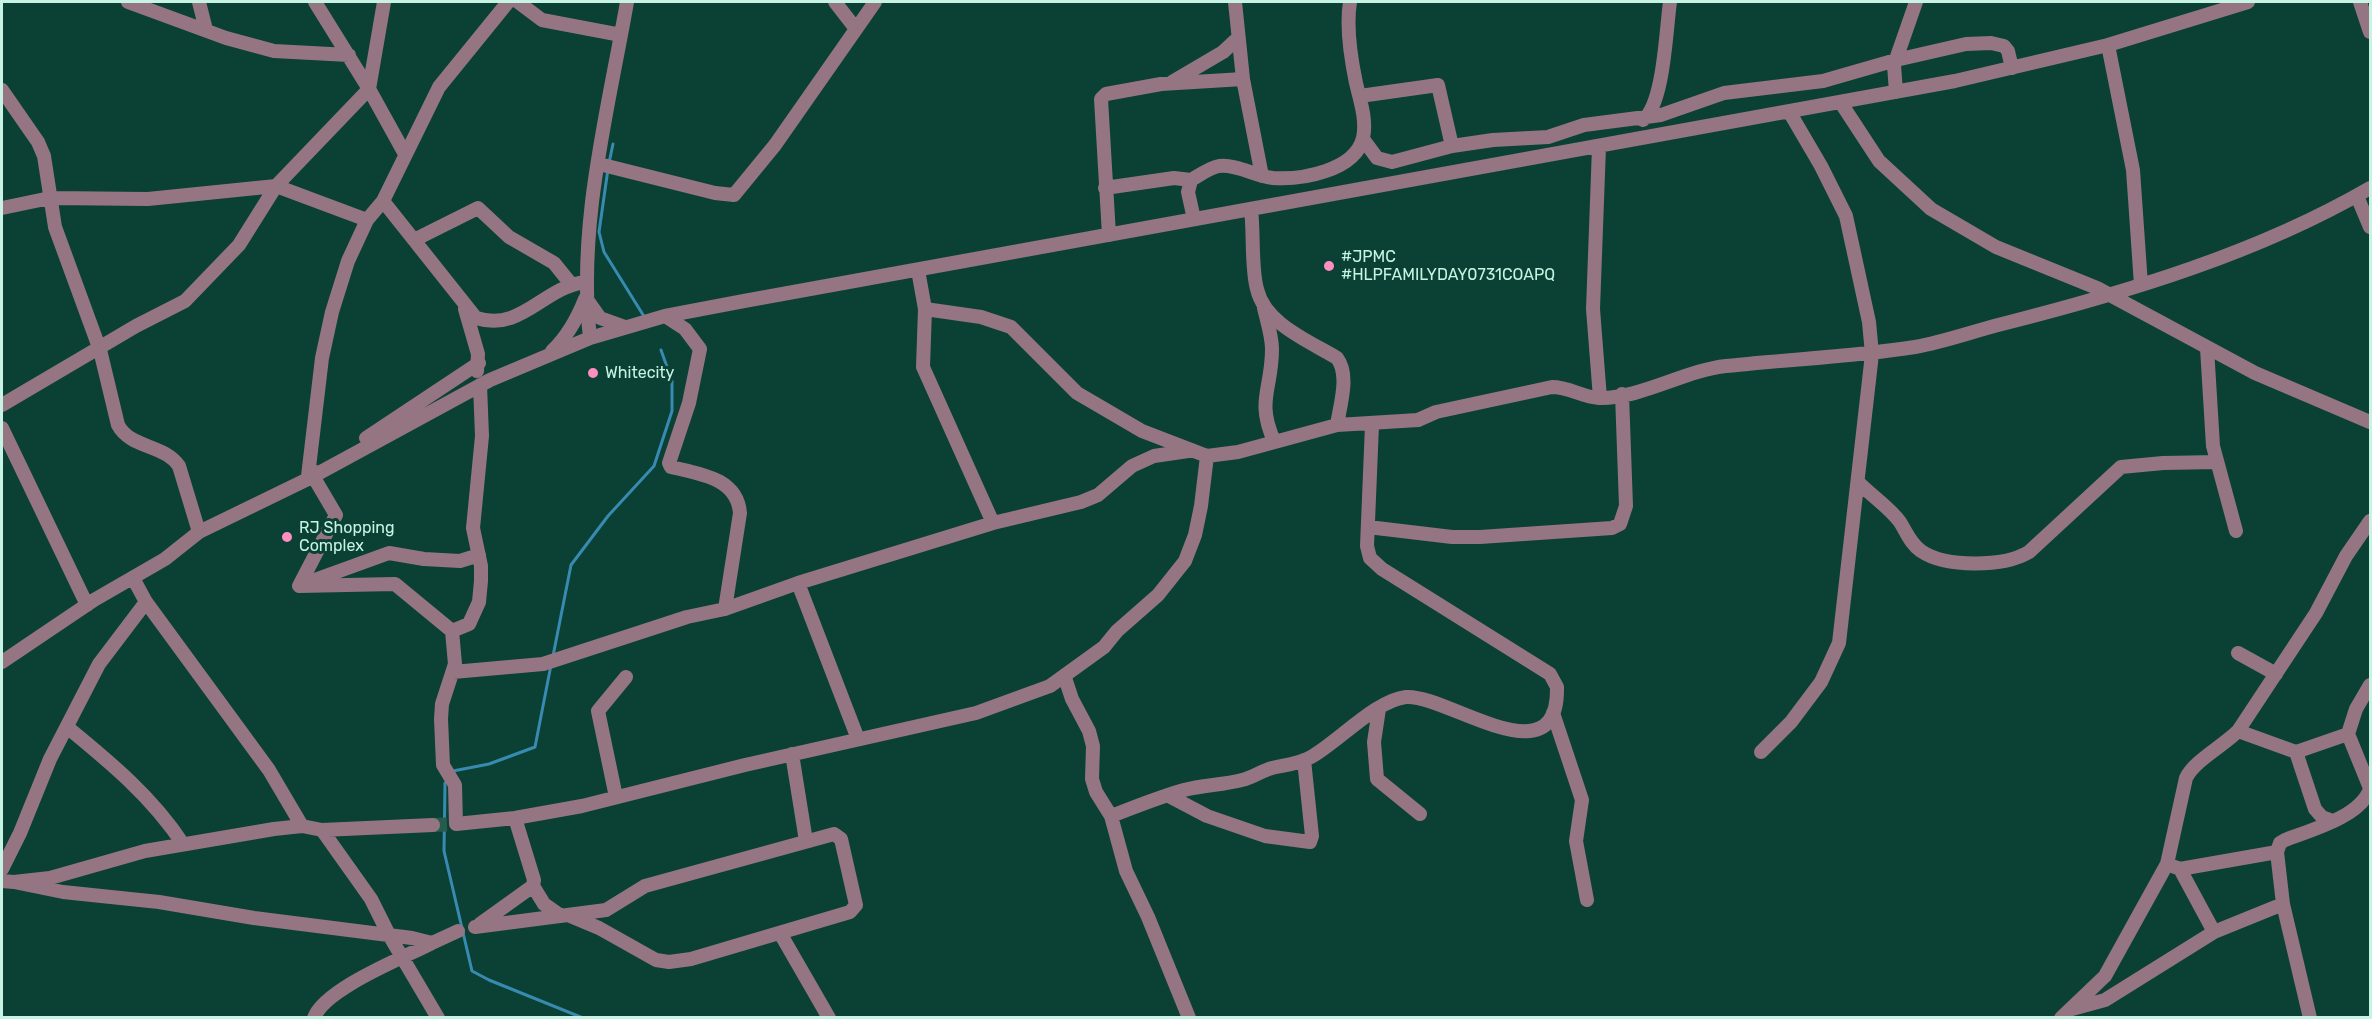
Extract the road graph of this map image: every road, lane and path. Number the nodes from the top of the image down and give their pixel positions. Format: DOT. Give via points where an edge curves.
graph roads {
  1 [pos="128,2"];
  2 [pos="199,2"];
  3 [pos="315,2"];
  4 [pos="384,2"];
  5 [pos="508,2"];
  6 [pos="518,2"];
  7 [pos="627,2"];
  8 [pos="835,2"];
  9 [pos="875,2"];
  10 [pos="1234,2"];
  11 [pos="1350,2"];
  12 [pos="1670,2"];
  13 [pos="1916,2"];
  14 [pos="2248,2"];
  15 [pos="2360,2"];
  16 [pos="856,28"];
  17 [pos="206,30"];
  18 [pos="2370,32"];
  19 [pos="621,35"];
  20 [pos="1238,39"];
  21 [pos="2108,45"];
  22 [pos="349,56"];
  23 [pos="1896,60"];
  24 [pos="2012,68"];
  25 [pos="1243,79"];
  26 [pos="1169,83"];
  27 [pos="369,88"];
  28 [pos="2,90"];
  29 [pos="1896,92"];
  30 [pos="1360,96"];
  31 [pos="1841,103"];
  32 [pos="1790,112"];
  33 [pos="1647,117"];
  34 [pos="1363,138"];
  35 [pos="1634,140"];
  36 [pos="1452,146"];
  37 [pos="1599,147"];
  38 [pos="405,154"];
  39 [pos="599,164"];
  40 [pos="1262,176"];
  41 [pos="1191,180"];
  42 [pos="276,186"];
  43 [pos="1105,188"];
  44 [pos="2370,188"];
  45 [pos="2357,196"];
  46 [pos="50,198"];
  47 [pos="383,201"];
  48 [pos="2,208"];
  49 [pos="1251,209"];
  50 [pos="1194,219"];
  51 [pos="367,220"];
  52 [pos="2370,227"];
  53 [pos="1109,235"];
  54 [pos="414,240"];
  55 [pos="918,270"];
  56 [pos="585,282"];
  57 [pos="571,284"];
  58 [pos="2141,285"];
  59 [pos="2112,295"];
  60 [pos="585,297"];
  61 [pos="465,307"];
  62 [pos="1264,308"];
  63 [pos="925,309"];
  64 [pos="665,316"];
  65 [pos="627,327"];
  66 [pos="590,338"];
  67 [pos="2207,348"];
  68 [pos="100,350"];
  69 [pos="549,354"];
  70 [pos="1872,354"];
  71 [pos="479,363"];
  72 [pos="480,385"];
  73 [pos="464,393"];
  74 [pos="1622,394"];
  75 [pos="1600,398"];
  76 [pos="2,405"];
  77 [pos="2370,422"];
  78 [pos="1337,425"];
  79 [pos="1372,425"];
  80 [pos="2,428"];
  81 [pos="1274,441"];
  82 [pos="1193,450"];
  83 [pos="1207,456"];
  84 [pos="2216,462"];
  85 [pos="313,476"];
  86 [pos="1859,483"];
  87 [pos="2370,521"];
  88 [pos="993,523"];
  89 [pos="1368,527"];
  90 [pos="2236,531"];
  91 [pos="200,532"];
  92 [pos="478,555"];
  93 [pos="133,578"];
  94 [pos="798,584"];
  95 [pos="299,586"];
  96 [pos="146,602"];
  97 [pos="87,605"];
  98 [pos="725,609"];
  99 [pos="452,631"];
  100 [pos="2238,653"];
  101 [pos="2,662"];
  102 [pos="453,672"];
  103 [pos="2276,674"];
  104 [pos="626,677"];
  105 [pos="1065,678"];
  106 [pos="2370,686"];
  107 [pos="1379,709"];
  108 [pos="1553,713"];
  109 [pos="67,727"];
  110 [pos="2238,730"];
  111 [pos="2348,734"];
  112 [pos="858,740"];
  113 [pos="2296,752"];
  114 [pos="1761,753"];
  115 [pos="792,754"];
  116 [pos="1304,760"];
  117 [pos="2370,789"];
  118 [pos="1168,795"];
  119 [pos="616,797"];
  120 [pos="1420,814"];
  121 [pos="1111,816"];
  122 [pos="515,818"];
  123 [pos="2333,822"];
  124 [pos="433,825"];
  125 [pos="302,826"];
  126 [pos="322,830"];
  127 [pos="806,841"];
  128 [pos="183,844"];
  129 [pos="2277,852"];
  130 [pos="2173,867"];
  131 [pos="2,869"];
  132 [pos="8,882"];
  133 [pos="533,886"];
  134 [pos="1587,900"];
  135 [pos="2283,904"];
  136 [pos="565,916"];
  137 [pos="459,931"];
  138 [pos="2214,932"];
  139 [pos="780,933"];
  140 [pos="389,935"];
  141 [pos="432,944"];
  142 [pos="402,958"];
  143 [pos="2066,1013"];
  144 [pos="315,1017"];
  145 [pos="438,1017"];
  146 [pos="828,1017"];
  147 [pos="1189,1017"];
  148 [pos="2310,1017"];
  1 -- 17 [label="street"];
  2 -- 17 [label="street"];
  3 -- 22 [label="street"];
  4 -- 27 [label="street"];
  5 -- 38 [label="street" via="446,76"];
  6 -- 19 [label="street" via="542,20"];
  7 -- 19 [label="street"];
  8 -- 16 [label="street"];
  9 -- 16 [label="street"];
  10 -- 20 [label="street"];
  11 -- 30 [label="street"];
  12 -- 33 [label="street" via="1662,68 1653,110"];
  13 -- 23 [label="street"];
  14 -- 21 [label="street"];
  15 -- 18 [label="street"];
  16 -- 39 [label="street" via="775,146 734,195"];
  17 -- 22 [label="street" via="274,51"];
  19 -- 39 [label="street"];
  20 -- 25 [label="street"];
  20 -- 26 [label="street"];
  21 -- 24 [label="street"];
  21 -- 58 [label="street" via="2133,170"];
  22 -- 27 [label="street"];
  23 -- 24 [label="street" via="1966,44 1991,43 2004,46"];
  23 -- 29 [label="street"];
  23 -- 33 [label="street" via="1823,81 1724,93"];
  24 -- 29 [label="street"];
  25 -- 26 [label="street"];
  25 -- 40 [label="street"];
  26 -- 43 [label="street" via="1106,94 1101,99"];
  27 -- 38 [label="street"];
  27 -- 42 [label="street"];
  28 -- 46 [label="street" via="38,142"];
  29 -- 31 [label="street"];
  30 -- 34 [label="street"];
  30 -- 36 [label="street" via="1438,85"];
  31 -- 32 [label="street"];
  31 -- 59 [label="street" via="1879,161 1932,209 1996,247"];
  32 -- 35 [label="street"];
  32 -- 70 [label="street" via="1846,216"];
  33 -- 35 [label="street" via="1635,130"];
  33 -- 36 [label="street" via="1584,125 1548,137"];
  34 -- 36 [label="street" via="1384,162"];
  34 -- 40 [label="street" via="1348,158 1307,177"];
  35 -- 37 [label="street"];
  37 -- 49 [label="street"];
  37 -- 75 [label="street" via="1593,309"];
  38 -- 47 [label="street"];
  39 -- 56 [label="street"];
  40 -- 41 [label="street" via="1220,166"];
  41 -- 43 [label="street" via="1173,178"];
  41 -- 50 [label="street" via="1188,192"];
  42 -- 46 [label="street" via="148,200"];
  42 -- 51 [label="street"];
  42 -- 68 [label="street" via="239,245 185,302 136,326"];
  43 -- 53 [label="street"];
  44 -- 45 [label="street"];
  45 -- 52 [label="street"];
  45 -- 58 [label="street" via="2282,233"];
  46 -- 48 [label="street"];
  46 -- 68 [label="street" via="55,227"];
  47 -- 51 [label="street"];
  47 -- 54 [label="street"];
  49 -- 50 [label="street"];
  49 -- 62 [label="street" via="1256,288"];
  50 -- 53 [label="street"];
  51 -- 71 [label="street" via="335,299 321,358 308,476"];
  53 -- 55 [label="street"];
  54 -- 57 [label="street" via="478,208 509,237 554,263"];
  54 -- 61 [label="street"];
  55 -- 63 [label="street"];
  55 -- 64 [label="street"];
  56 -- 57 [label="street"];
  56 -- 60 [label="street"];
  57 -- 61 [label="street" via="507,321 476,318"];
  58 -- 59 [label="street"];
  59 -- 67 [label="street"];
  59 -- 70 [label="street" via="1919,346"];
  60 -- 65 [label="street" via="600,318"];
  60 -- 66 [label="street"];
  60 -- 69 [label="street" via="563,341"];
  61 -- 71 [label="street"];
  62 -- 78 [label="street" via="1341,363 1344,372"];
  62 -- 81 [label="street" via="1272,346 1264,408"];
  63 -- 82 [label="street" via="981,317 1011,327 1077,393 1142,431"];
  63 -- 88 [label="street" via="923,368"];
  64 -- 65 [label="street"];
  64 -- 98 [label="street" via="685,329 700,349 689,403 669,464 722,481 739,501"];
  65 -- 66 [label="street"];
  66 -- 69 [label="street"];
  67 -- 77 [label="street"];
  67 -- 84 [label="street"];
  68 -- 76 [label="street"];
  68 -- 91 [label="street" via="122,432 172,457 179,466"];
  69 -- 72 [label="street"];
  70 -- 74 [label="street" via="1704,369 1675,381"];
  70 -- 86 [label="street"];
  71 -- 73 [label="street"];
  72 -- 73 [label="street"];
  72 -- 92 [label="street" via="482,436 473,528"];
  73 -- 85 [label="street"];
  74 -- 75 [label="street"];
  74 -- 89 [label="street" via="1626,507 1620,524 1611,528 1480,537"];
  75 -- 79 [label="street" via="1567,387 1552,387 1436,412 1418,420"];
  78 -- 79 [label="street"];
  78 -- 81 [label="street"];
  79 -- 89 [label="street"];
  80 -- 97 [label="street"];
  81 -- 83 [label="street" via="1238,453"];
  82 -- 83 [label="street"];
  82 -- 88 [label="street" via="1154,456 1132,466 1098,495 1081,502"];
  83 -- 105 [label="street" via="1199,515 1185,561 1158,595"];
  84 -- 86 [label="street" via="2121,467 2029,552 2000,563 1939,560 1920,551 1899,521"];
  84 -- 90 [label="street"];
  85 -- 91 [label="street"];
  85 -- 95 [label="street" via="336,515"];
  86 -- 114 [label="street" via="1839,643 1821,682"];
  87 -- 103 [label="street"];
  88 -- 94 [label="street"];
  89 -- 108 [label="street" via="1370,558 1382,569 1550,674 1557,687"];
  91 -- 93 [label="street" via="165,560"];
  92 -- 95 [label="street" via="460,561 424,560 389,553"];
  92 -- 99 [label="street" via="481,580 475,615 469,624"];
  93 -- 96 [label="street"];
  93 -- 97 [label="street"];
  94 -- 98 [label="street"];
  94 -- 112 [label="street"];
  95 -- 99 [label="street" via="395,584"];
  96 -- 109 [label="street" via="99,664"];
  96 -- 125 [label="street" via="269,770"];
  97 -- 101 [label="street"];
  98 -- 102 [label="street" via="687,617 543,664"];
  99 -- 102 [label="street"];
  100 -- 103 [label="street"];
  102 -- 122 [label="street" via="441,719 443,765 455,785 456,824"];
  103 -- 110 [label="street"];
  104 -- 119 [label="street" via="598,711"];
  105 -- 112 [label="street" via="1033,694 976,713"];
  105 -- 121 [label="street" via="1089,731 1096,792"];
  106 -- 111 [label="street" via="2352,718"];
  107 -- 108 [label="street" via="1412,697 1463,716 1525,732 1540,729"];
  107 -- 116 [label="street"];
  107 -- 120 [label="street" via="1374,742 1377,779"];
  108 -- 134 [label="street" via="1582,800 1576,841"];
  109 -- 128 [label="street" via="144,794"];
  109 -- 131 [label="street"];
  110 -- 113 [label="street"];
  110 -- 130 [label="street" via="2190,769"];
  111 -- 113 [label="street"];
  111 -- 117 [label="street"];
  112 -- 115 [label="street"];
  113 -- 123 [label="street" via="2314,809"];
  115 -- 119 [label="street"];
  115 -- 127 [label="street"];
  116 -- 118 [label="street" via="1243,780"];
  116 -- 118 [label="street" via="1310,842 1265,836 1207,816"];
  117 -- 123 [label="street" via="2363,803"];
  118 -- 121 [label="street"];
  119 -- 122 [label="street"];
  121 -- 147 [label="street" via="1126,871"];
  122 -- 133 [label="street"];
  123 -- 129 [label="street" via="2285,840"];
  124 -- 126 [label="street"];
  125 -- 126 [label="street"];
  125 -- 128 [label="street"];
  126 -- 140 [label="street" via="371,899"];
  127 -- 136 [label="street" via="645,886 606,910"];
  127 -- 139 [label="street" via="839,835 856,905 850,912"];
  128 -- 132 [label="street" via="50,878"];
  129 -- 130 [label="street"];
  129 -- 135 [label="street"];
  130 -- 138 [label="street"];
  130 -- 143 [label="street" via="2105,976"];
  132 -- 140 [label="street"];
  133 -- 136 [label="street" via="544,904"];
  133 -- 136 [label="street" via="476,927"];
  135 -- 138 [label="street"];
  135 -- 148 [label="street"];
  136 -- 139 [label="street" via="599,928 656,960 669,962"];
  137 -- 141 [label="street"];
  138 -- 143 [label="street" via="2105,1000"];
  139 -- 146 [label="street"];
  140 -- 141 [label="street"];
  140 -- 142 [label="street"];
  141 -- 142 [label="street"];
  142 -- 144 [label="street" via="328,999 317,1009"];
  142 -- 145 [label="street"];
}
